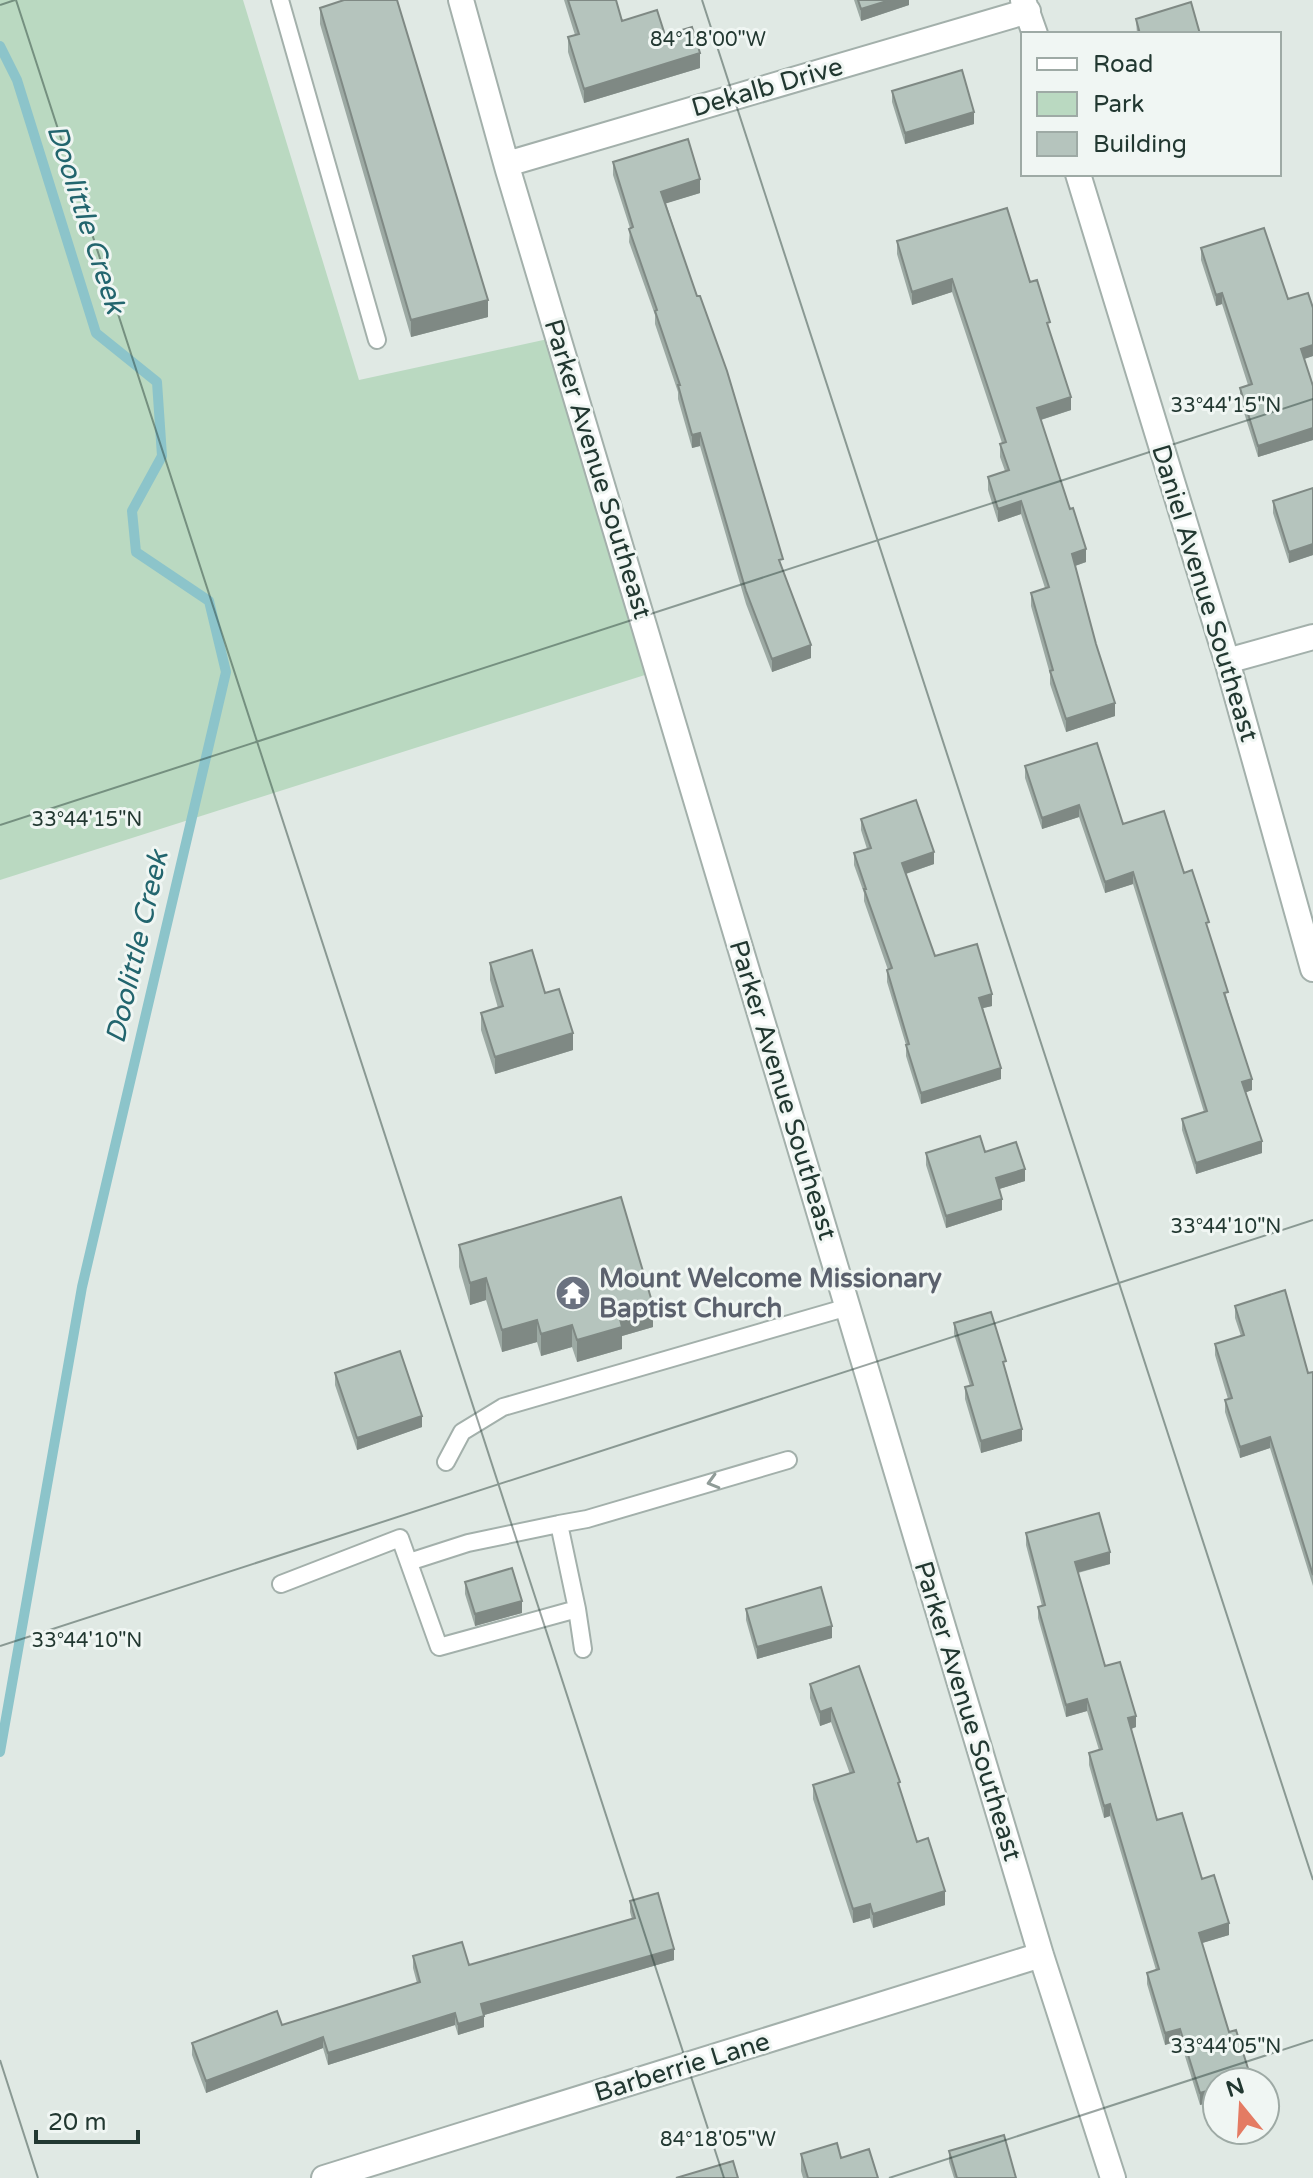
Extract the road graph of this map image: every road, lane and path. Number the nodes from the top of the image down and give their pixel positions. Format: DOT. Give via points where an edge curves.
graph roads {
  1 [pos="461,0"];
  2 [pos="284,1"];
  3 [pos="1029,15"];
  4 [pos="507,164"];
  5 [pos="1079,176"];
  6 [pos="377,340"];
  7 [pos="1313,637"];
  8 [pos="1227,661"];
  9 [pos="1313,969"];
  10 [pos="848,1307"];
  11 [pos="788,1460"];
  12 [pos="446,1462"];
  13 [pos="559,1524"];
  14 [pos="409,1562"];
  15 [pos="281,1584"];
  16 [pos="577,1609"];
  17 [pos="583,1649"];
  18 [pos="1041,1955"];
  19 [pos="386,2169"];
  20 [pos="324,2178"];
  21 [pos="1113,2178"];
  1 -- 4 [label="street, Parker Avenue Southeast"];
  2 -- 6 [label="lane"];
  3 -- 4 [label="street, Dekalb Drive"];
  4 -- 10 [label="street, Parker Avenue Southeast"];
  5 -- 8 [label="street, Daniel Avenue Southeast"];
  7 -- 8 [label="street"];
  8 -- 9 [label="street, Daniel Avenue Southeast"];
  10 -- 12 [label="lane" via="503,1407 462,1432"];
  10 -- 18 [label="street, Parker Avenue Southeast"];
  11 -- 13 [label="lane, one-way"];
  13 -- 14 [label="lane"];
  13 -- 16 [label="lane"];
  14 -- 15 [label="lane" via="400,1538"];
  14 -- 16 [label="lane" via="439,1647"];
  16 -- 17 [label="lane"];
  18 -- 19 [label="street, Barberrie Lane"];
  18 -- 21 [label="street, Parker Avenue Southeast"];
  19 -- 20 [label="street, Barberrie Lane"];
}
